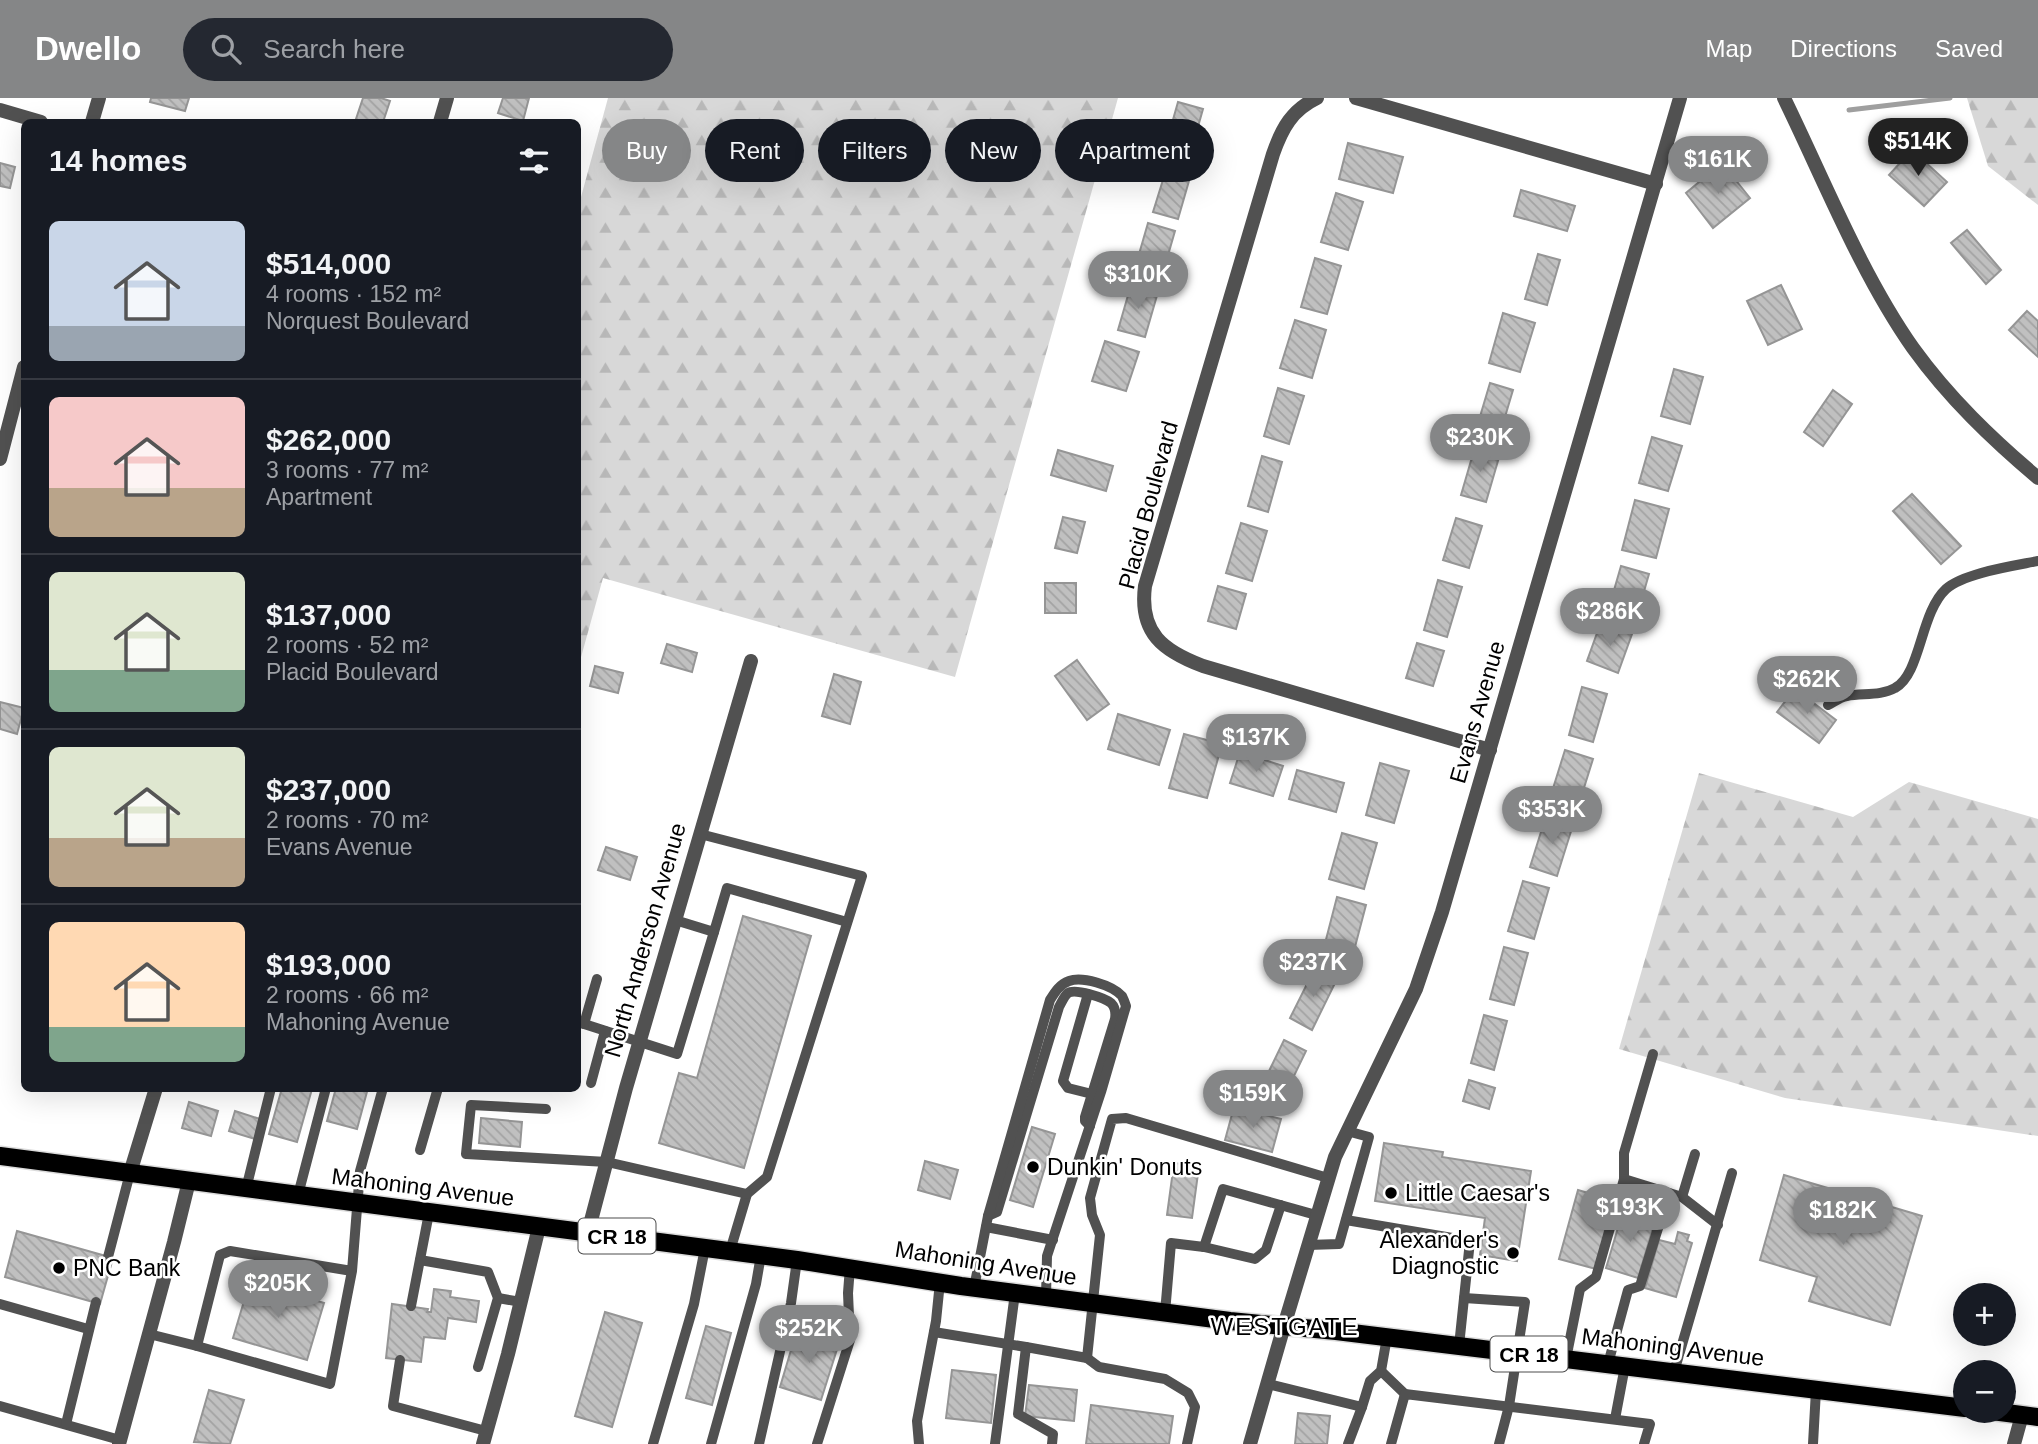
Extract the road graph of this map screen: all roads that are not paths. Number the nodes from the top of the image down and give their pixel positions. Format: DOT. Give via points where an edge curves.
graph roads {
  1 [pos="99,98"];
  2 [pos="447,98"];
  3 [pos="1317,98"];
  4 [pos="1356,98"];
  5 [pos="1680,98"];
  6 [pos="1784,98"];
  7 [pos="0,110"];
  8 [pos="31,119"];
  9 [pos="93,119"];
  10 [pos="441,119"];
  11 [pos="1656,184"];
  12 [pos="21,378"];
  13 [pos="0,459"];
  14 [pos="2038,478"];
  15 [pos="2038,561"];
  16 [pos="751,661"];
  17 [pos="1828,705"];
  18 [pos="1490,750"];
  19 [pos="700,834"];
  20 [pos="675,920"];
  21 [pos="848,922"];
  22 [pos="714,932"];
  23 [pos="597,979"];
  24 [pos="1088,994"];
  25 [pos="581,1023"];
  26 [pos="605,1031"];
  27 [pos="639,1041"];
  28 [pos="1653,1054"];
  29 [pos="590,1083"];
  30 [pos="155,1092"];
  31 [pos="270,1092"];
  32 [pos="325,1092"];
  33 [pos="382,1092"];
  34 [pos="437,1092"];
  35 [pos="1092,1094"];
  36 [pos="546,1110"];
  37 [pos="1090,1126"];
  38 [pos="1347,1131"];
  39 [pos="420,1150"];
  40 [pos="1695,1154"];
  41 [pos="0,1156"];
  42 [pos="607,1162"];
  43 [pos="130,1173"];
  44 [pos="1732,1173"];
  45 [pos="1328,1178"];
  46 [pos="1625,1179"];
  47 [pos="189,1181"];
  48 [pos="246,1189"];
  49 [pos="1670,1193"];
  50 [pos="747,1194"];
  51 [pos="298,1195"];
  52 [pos="1682,1197"];
  53 [pos="356,1203"];
  54 [pos="1281,1205"];
  55 [pos="429,1213"];
  56 [pos="1316,1215"];
  57 [pos="988,1216"];
  58 [pos="1346,1220"];
  59 [pos="1718,1225"];
  60 [pos="539,1227"];
  61 [pos="986,1227"];
  62 [pos="589,1232"];
  63 [pos="1053,1240"];
  64 [pos="1308,1245"];
  65 [pos="1204,1247"];
  66 [pos="705,1248"];
  67 [pos="730,1251"];
  68 [pos="761,1255"];
  69 [pos="108,1257"];
  70 [pos="420,1260"];
  71 [pos="797,1260"];
  72 [pos="850,1267"];
  73 [pos="352,1271"];
  74 [pos="940,1282"];
  75 [pos="974,1288"];
  76 [pos="1015,1293"];
  77 [pos="1045,1297"];
  78 [pos="498,1298"];
  79 [pos="1464,1298"];
  80 [pos="521,1302"];
  81 [pos="96,1303"];
  82 [pos="1092,1303"];
  83 [pos="0,1304"];
  84 [pos="411,1306"];
  85 [pos="1165,1313"];
  86 [pos="1284,1326"];
  87 [pos="88,1329"];
  88 [pos="934,1332"];
  89 [pos="149,1334"];
  90 [pos="1387,1337"];
  91 [pos="1009,1343"];
  92 [pos="197,1346"];
  93 [pos="1459,1346"];
  94 [pos="1026,1347"];
  95 [pos="1516,1353"];
  96 [pos="1087,1358"];
  97 [pos="1566,1359"];
  98 [pos="400,1360"];
  99 [pos="1617,1365"];
  100 [pos="478,1367"];
  101 [pos="1381,1371"];
  102 [pos="1674,1372"];
  103 [pos="1268,1384"];
  104 [pos="1816,1390"];
  105 [pos="1405,1394"];
  106 [pos="0,1406"];
  107 [pos="1509,1406"];
  108 [pos="1362,1407"];
  109 [pos="1953,1407"];
  110 [pos="2030,1416"];
  111 [pos="1615,1419"];
  112 [pos="66,1424"];
  113 [pos="485,1438"];
  114 [pos="119,1442"];
  115 [pos="653,1444"];
  116 [pos="711,1444"];
  117 [pos="759,1444"];
  118 [pos="817,1444"];
  119 [pos="919,1444"];
  120 [pos="995,1444"];
  121 [pos="1052,1444"];
  122 [pos="1187,1444"];
  123 [pos="1250,1444"];
  124 [pos="1348,1444"];
  125 [pos="1391,1444"];
  126 [pos="1499,1444"];
  127 [pos="1644,1444"];
  128 [pos="1812,1444"];
  129 [pos="2014,1444"];
  1 -- 9 [label="street"];
  2 -- 10 [label="street"];
  3 -- 18 [label="street, Placid Boulevard" via="1291,116 1273,154 1145,586 1145,615 1153,634 1177,656"];
  4 -- 11 [label="street"];
  5 -- 11 [label="street, Evans Avenue"];
  6 -- 14 [label="street" via="1870,277 1908,340 1951,397"];
  7 -- 8 [label="street"];
  11 -- 18 [label="street, Evans Avenue"];
  12 -- 13 [label="street"];
  15 -- 17 [label="lane" via="1966,576 1946,589 1932,607 1908,673 1895,688 1844,696"];
  16 -- 19 [label="street, North Anderson Avenue"];
  18 -- 38 [label="street, Evans Avenue" via="1416,989"];
  19 -- 20 [label="street, North Anderson Avenue"];
  19 -- 21 [label="lane" via="862,876"];
  20 -- 22 [label="lane"];
  20 -- 27 [label="street, North Anderson Avenue"];
  21 -- 22 [label="lane" via="727,888"];
  21 -- 50 [label="lane" via="767,1177"];
  22 -- 27 [label="lane" via="677,1054"];
  23 -- 25 [label="lane"];
  24 -- 35 [label="lane" via="1101,997 1116,1010"];
  24 -- 35 [label="lane" via="1063,1081 1068,1088"];
  24 -- 57 [label="lane" via="1073,990 1059,1007 997,1212"];
  25 -- 26 [label="lane"];
  26 -- 27 [label="lane"];
  26 -- 29 [label="lane"];
  27 -- 42 [label="street, North Anderson Avenue"];
  28 -- 46 [label="lane" via="1625,1153"];
  30 -- 43 [label="street"];
  31 -- 48 [label="lane"];
  32 -- 51 [label="lane"];
  33 -- 53 [label="lane"];
  34 -- 39 [label="lane"];
  35 -- 37 [label="lane" via="1085,1117"];
  36 -- 42 [label="lane" via="471,1105 466,1154"];
  37 -- 57 [label="lane" via="1126,1006 1123,996 1113,989 1079,978 1066,981 1050,1000"];
  37 -- 63 [label="lane"];
  38 -- 45 [label="street, Evans Avenue"];
  38 -- 58 [label="lane" via="1369,1137"];
  40 -- 52 [label="lane"];
  41 -- 43 [label="main road, Mahoning Avenue / CR 18"];
  42 -- 50 [label="lane"];
  42 -- 62 [label="street, North Anderson Avenue"];
  43 -- 47 [label="main road, Mahoning Avenue / CR 18"];
  43 -- 69 [label="lane"];
  44 -- 59 [label="lane"];
  45 -- 56 [label="street, Evans Avenue"];
  45 -- 82 [label="lane" via="1126,1118 1112,1119 1090,1198 1100,1235"];
  46 -- 49 [label="lane"];
  46 -- 97 [label="lane" via="1596,1277 1580,1289"];
  47 -- 48 [label="main road, Mahoning Avenue / CR 18"];
  47 -- 89 [label="street"];
  48 -- 51 [label="main road, Mahoning Avenue / CR 18"];
  49 -- 52 [label="lane"];
  49 -- 99 [label="lane" via="1640,1286 1628,1290"];
  50 -- 67 [label="lane"];
  51 -- 53 [label="main road, Mahoning Avenue / CR 18"];
  52 -- 59 [label="lane"];
  53 -- 55 [label="main road, Mahoning Avenue / CR 18"];
  53 -- 73 [label="lane"];
  54 -- 56 [label="lane"];
  54 -- 65 [label="lane" via="1266,1250 1255,1259"];
  54 -- 65 [label="lane" via="1223,1189"];
  55 -- 60 [label="main road, Mahoning Avenue / CR 18"];
  55 -- 70 [label="lane"];
  56 -- 64 [label="street, Evans Avenue"];
  57 -- 61 [label="lane"];
  58 -- 64 [label="lane" via="1339,1244"];
  58 -- 79 [label="lane" via="1470,1241"];
  59 -- 102 [label="lane"];
  60 -- 62 [label="main road, Mahoning Avenue / CR 18"];
  60 -- 80 [label="street"];
  61 -- 63 [label="lane"];
  61 -- 75 [label="lane"];
  62 -- 66 [label="main road, Mahoning Avenue / CR 18"];
  63 -- 77 [label="lane" via="1047,1256"];
  64 -- 86 [label="street, Evans Avenue"];
  65 -- 85 [label="lane" via="1171,1243"];
  66 -- 67 [label="main road, Mahoning Avenue / CR 18"];
  66 -- 115 [label="lane" via="694,1304"];
  67 -- 68 [label="main road, Mahoning Avenue / CR 18"];
  68 -- 71 [label="main road, Mahoning Avenue / CR 18"];
  68 -- 116 [label="lane" via="757,1284"];
  70 -- 78 [label="lane" via="488,1272"];
  70 -- 84 [label="lane"];
  71 -- 72 [label="main road, Mahoning Avenue / CR 18"];
  71 -- 117 [label="lane"];
  72 -- 74 [label="main road, Mahoning Avenue / CR 18"];
  72 -- 118 [label="lane" via="850,1340"];
  73 -- 92 [label="lane" via="230,1251 220,1255"];
  73 -- 92 [label="lane" via="330,1384"];
  74 -- 75 [label="main road, Mahoning Avenue / CR 18"];
  74 -- 88 [label="lane"];
  75 -- 76 [label="main road, Mahoning Avenue / CR 18"];
  76 -- 77 [label="main road, Mahoning Avenue / CR 18"];
  76 -- 91 [label="lane"];
  77 -- 82 [label="main road, Mahoning Avenue / CR 18"];
  78 -- 80 [label="lane"];
  78 -- 100 [label="lane"];
  79 -- 93 [label="lane"];
  79 -- 95 [label="lane" via="1525,1302"];
  80 -- 113 [label="street"];
  81 -- 87 [label="lane"];
  82 -- 85 [label="main road, Mahoning Avenue / CR 18"];
  82 -- 96 [label="lane"];
  83 -- 87 [label="lane"];
  85 -- 86 [label="main road, Mahoning Avenue / CR 18"];
  86 -- 90 [label="main road, Mahoning Avenue / CR 18"];
  86 -- 103 [label="street, Evans Avenue"];
  87 -- 112 [label="lane"];
  88 -- 91 [label="lane"];
  88 -- 119 [label="lane" via="917,1421"];
  89 -- 92 [label="lane"];
  89 -- 114 [label="street"];
  90 -- 93 [label="main road, Mahoning Avenue / CR 18"];
  90 -- 101 [label="lane"];
  91 -- 94 [label="lane"];
  91 -- 120 [label="lane"];
  93 -- 95 [label="main road, Mahoning Avenue / CR 18"];
  94 -- 96 [label="lane"];
  94 -- 121 [label="lane" via="1018,1414 1053,1434"];
  95 -- 97 [label="main road, Mahoning Avenue / CR 18"];
  95 -- 107 [label="lane"];
  96 -- 122 [label="lane" via="1098,1367 1164,1379 1188,1393 1195,1407"];
  97 -- 99 [label="main road, Mahoning Avenue / CR 18"];
  98 -- 113 [label="lane" via="393,1406"];
  99 -- 102 [label="main road, Mahoning Avenue / CR 18"];
  99 -- 111 [label="lane"];
  101 -- 105 [label="lane"];
  101 -- 108 [label="lane" via="1370,1381"];
  102 -- 104 [label="main road, Mahoning Avenue / CR 18"];
  103 -- 108 [label="lane"];
  103 -- 123 [label="street, Evans Avenue"];
  104 -- 109 [label="main road, Mahoning Avenue / CR 18"];
  104 -- 128 [label="lane"];
  105 -- 107 [label="lane"];
  105 -- 125 [label="lane"];
  106 -- 112 [label="lane"];
  107 -- 111 [label="lane"];
  107 -- 126 [label="lane"];
  108 -- 124 [label="lane"];
  110 -- 129 [label="street"];
  111 -- 127 [label="lane" via="1650,1424"];
  112 -- 114 [label="lane"];
}
